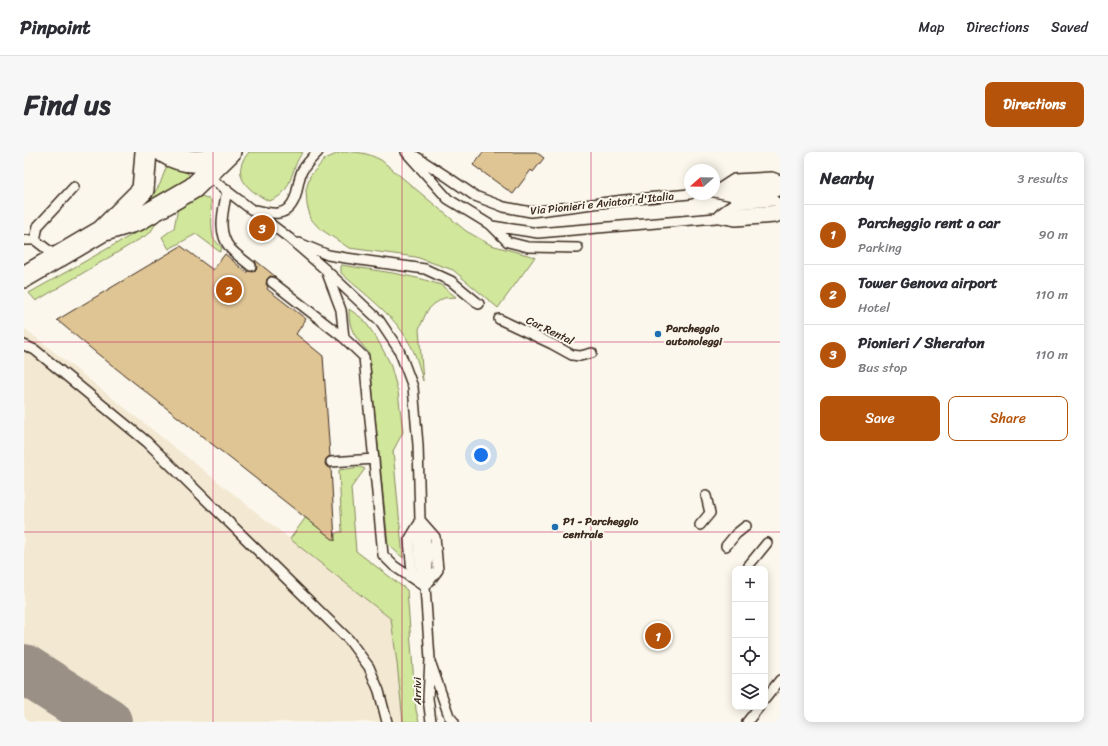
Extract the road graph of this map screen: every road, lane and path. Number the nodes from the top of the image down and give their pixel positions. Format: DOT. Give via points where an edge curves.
graph roads {
  1 [pos="146,152"];
  2 [pos="228,152"];
  3 [pos="318,152"];
  4 [pos="408,152"];
  5 [pos="174,156"];
  6 [pos="207,175"];
  7 [pos="780,180"];
  8 [pos="780,185"];
  9 [pos="74,187"];
  10 [pos="720,188"];
  11 [pos="227,190"];
  12 [pos="780,190"];
  13 [pos="720,191"];
  14 [pos="720,193"];
  15 [pos="684,195"];
  16 [pos="780,204"];
  17 [pos="250,208"];
  18 [pos="780,210"];
  19 [pos="780,216"];
  20 [pos="716,218"];
  21 [pos="492,226"];
  22 [pos="102,231"];
  23 [pos="289,238"];
  24 [pos="24,240"];
  25 [pos="34,240"];
  26 [pos="578,248"];
  27 [pos="58,258"];
  28 [pos="251,266"];
  29 [pos="327,271"];
  30 [pos="24,277"];
  31 [pos="272,282"];
  32 [pos="479,304"];
  33 [pos="499,319"];
  34 [pos="344,338"];
  35 [pos="24,346"];
  36 [pos="592,353"];
  37 [pos="374,459"];
  38 [pos="330,462"];
  39 [pos="706,496"];
  40 [pos="420,520"];
  41 [pos="700,525"];
  42 [pos="746,526"];
  43 [pos="767,543"];
  44 [pos="726,546"];
  45 [pos="749,565"];
  46 [pos="425,587"];
  47 [pos="430,659"];
  48 [pos="780,680"];
  49 [pos="768,695"];
  50 [pos="757,710"];
  51 [pos="387,722"];
  52 [pos="431,722"];
  53 [pos="454,722"];
  54 [pos="747,722"];
  1 -- 22 [label="street" via="143,190"];
  2 -- 5 [label="street" via="214,159 198,162"];
  2 -- 6 [label="street"];
  3 -- 17 [label="lane" via="302,172 295,198 288,209 277,214"];
  4 -- 15 [label="lane, Via Pionieri e Aviatori d'Italia" via="475,196 504,207 531,212"];
  4 -- 21 [label="lane" via="448,199"];
  5 -- 6 [label="lane"];
  6 -- 11 [label="lane"];
  6 -- 22 [label="street" via="193,188 138,220"];
  7 -- 10 [label="lane" via="772,177 734,180"];
  8 -- 13 [label="lane"];
  9 -- 25 [label="lane" via="38,226"];
  11 -- 17 [label="lane"];
  11 -- 28 [label="lane" via="222,232 230,248"];
  12 -- 14 [label="lane" via="774,193 733,196"];
  16 -- 20 [label="lane" via="775,201 734,204"];
  17 -- 23 [label="lane"];
  18 -- 20 [label="lane" via="735,213"];
  19 -- 20 [label="lane" via="736,221"];
  20 -- 21 [label="lane" via="538,233"];
  21 -- 26 [label="lane" via="508,242 528,247"];
  22 -- 27 [label="street"];
  23 -- 29 [label="lane"];
  23 -- 32 [label="lane" via="328,255 425,269 451,281"];
  24 -- 25 [label="lane"];
  25 -- 27 [label="lane"];
  27 -- 30 [label="street"];
  29 -- 34 [label="lane" via="341,310"];
  29 -- 40 [label="lane" via="379,320 399,350 413,387"];
  31 -- 34 [label="lane"];
  33 -- 36 [label="lane, Car Rental" via="572,355"];
  34 -- 37 [label="lane" via="364,357"];
  35 -- 51 [label="lane" via="35,350 147,442 349,640 369,667 379,691"];
  37 -- 38 [label="lane"];
  37 -- 46 [label="lane" via="383,555 394,566"];
  39 -- 41 [label="lane" via="710,513"];
  40 -- 46 [label="lane" via="409,540 412,572"];
  40 -- 46 [label="lane" via="435,537 438,570"];
  42 -- 44 [label="lane"];
  43 -- 45 [label="lane"];
  46 -- 47 [label="lane"];
  47 -- 52 [label="lane, Arrivi" via="428,698"];
  47 -- 53 [label="lane" via="449,716"];
  48 -- 49 [label="lane"];
  50 -- 54 [label="lane"];
}
